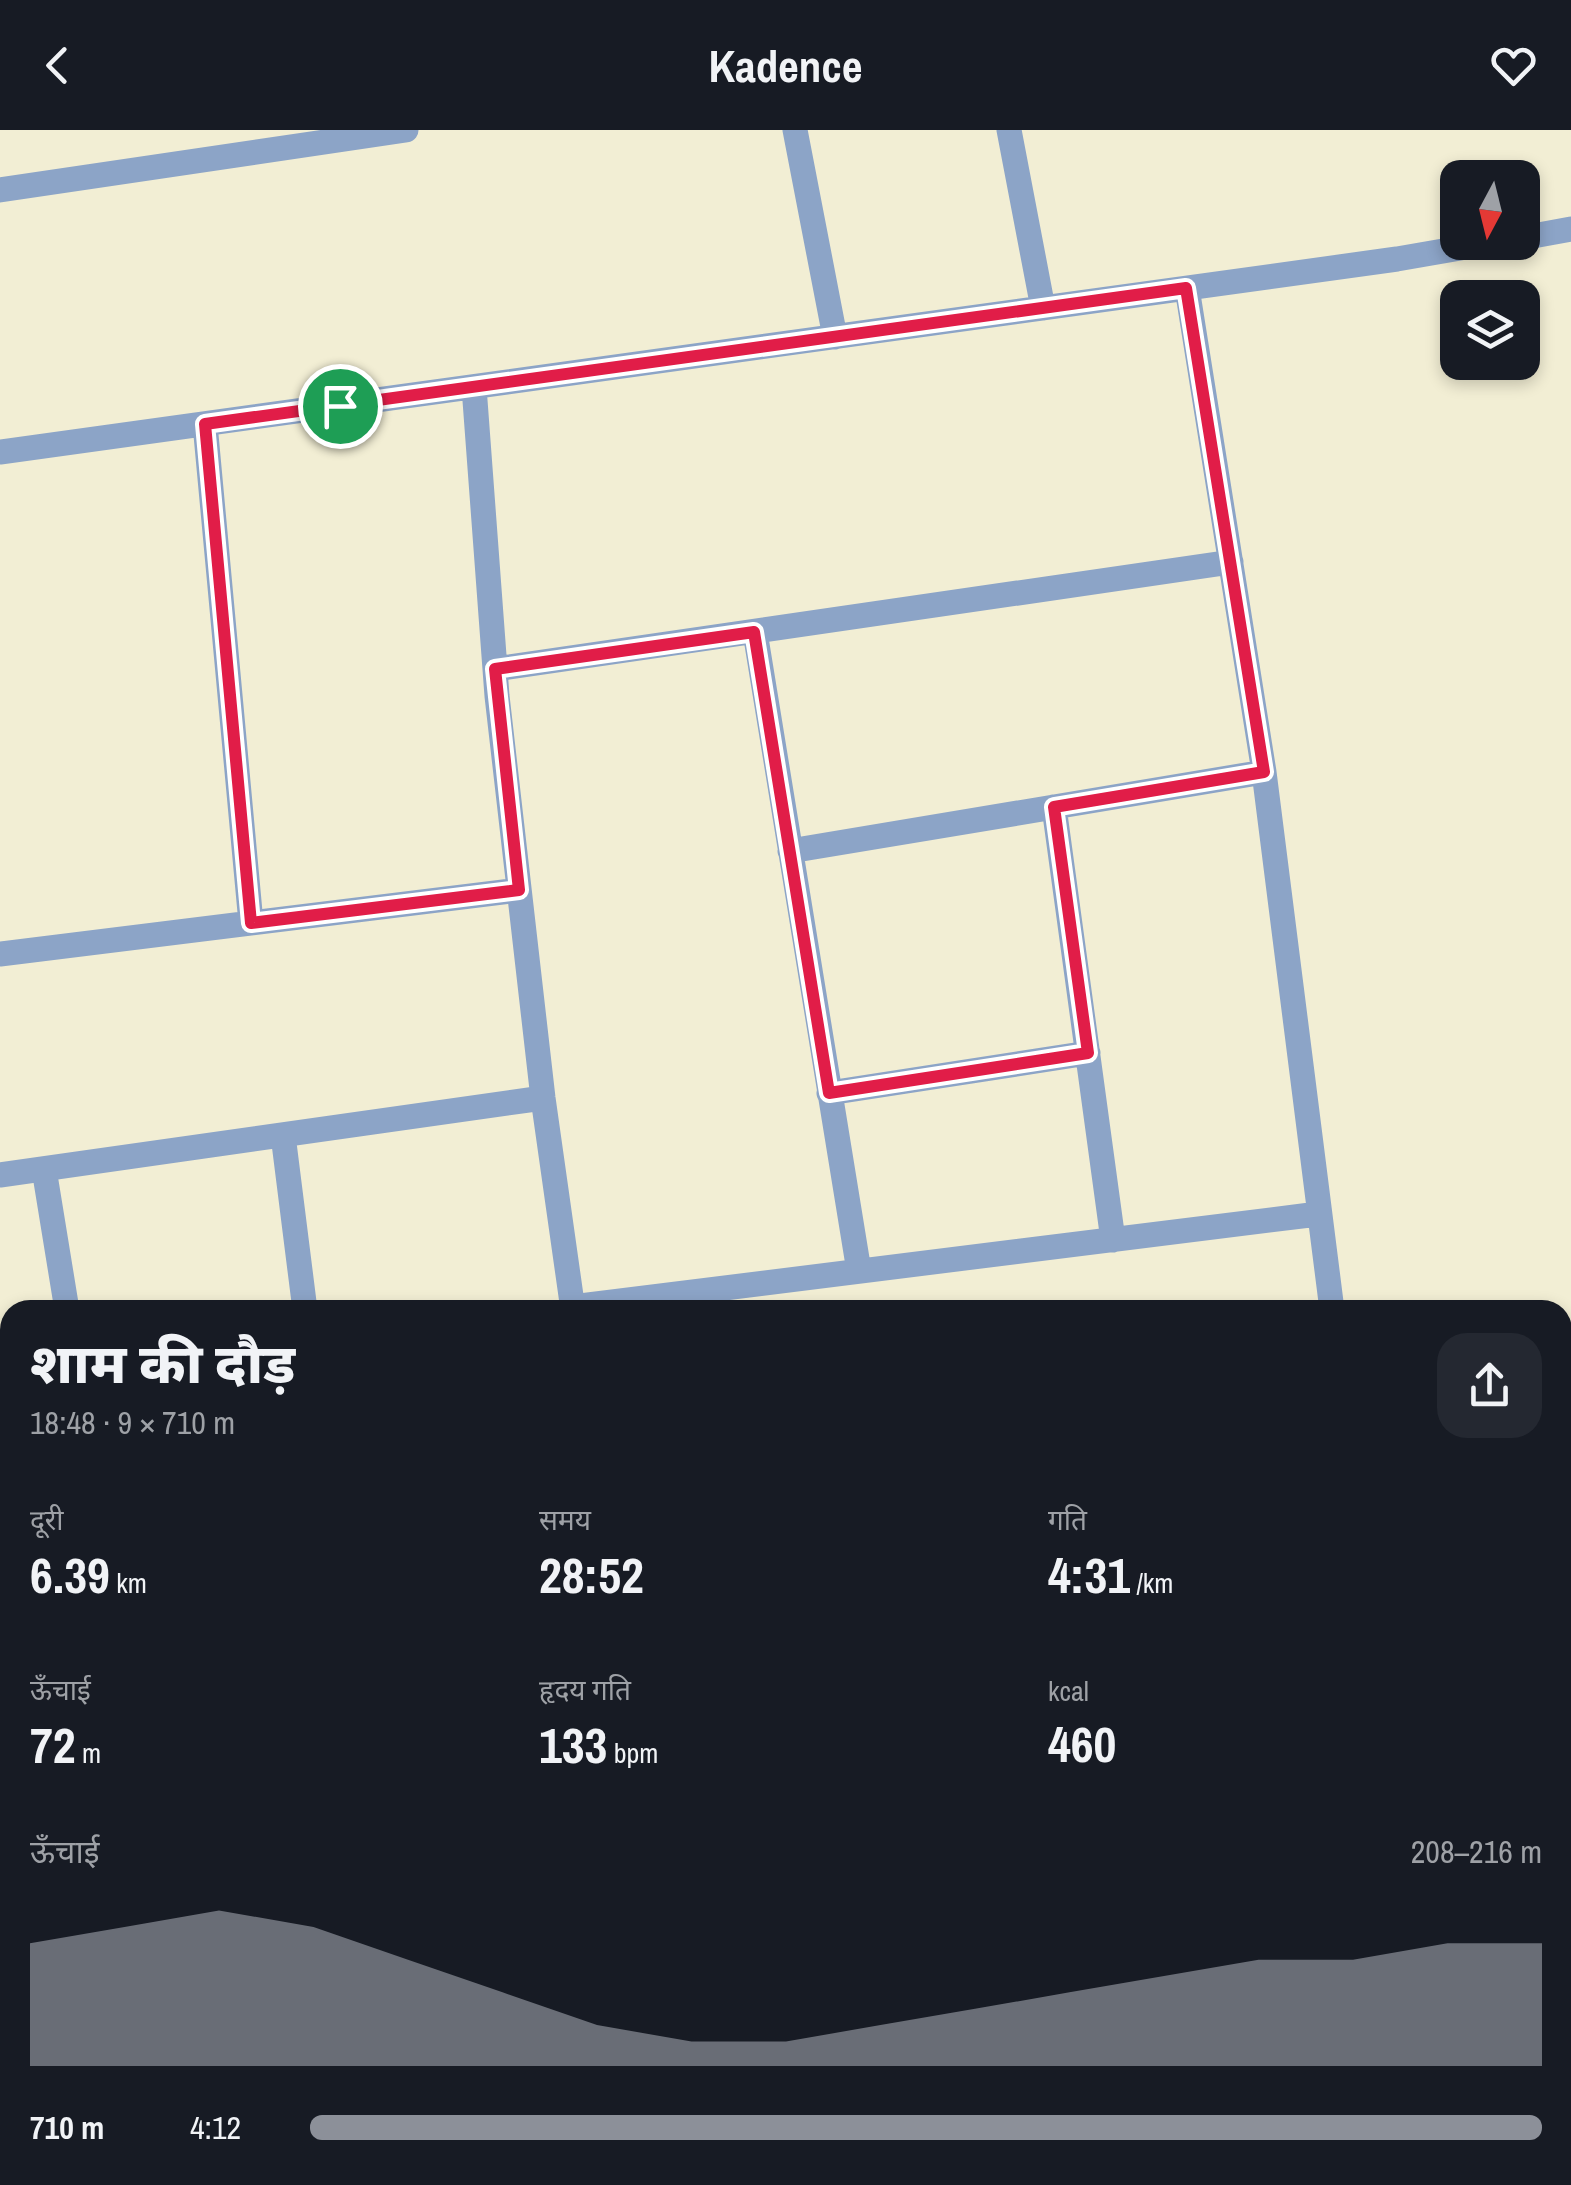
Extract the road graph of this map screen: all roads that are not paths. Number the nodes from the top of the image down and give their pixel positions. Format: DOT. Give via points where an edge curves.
graph roads {
  1 [pos="406,130"];
  2 [pos="794,130"];
  3 [pos="1009,130"];
  4 [pos="0,190"];
  5 [pos="1571,230"];
  6 [pos="1540,235"];
  7 [pos="1440,250"];
  8 [pos="1186,288"];
  9 [pos="1042,308"];
  10 [pos="835,337"];
  11 [pos="474,387"];
  12 [pos="205,424"];
  13 [pos="0,452"];
  14 [pos="1231,562"];
  15 [pos="754,632"];
  16 [pos="495,669"];
  17 [pos="1264,772"];
  18 [pos="1054,807"];
  19 [pos="790,850"];
  20 [pos="519,890"];
  21 [pos="251,923"];
  22 [pos="0,954"];
  23 [pos="1088,1053"];
  24 [pos="829,1093"];
  25 [pos="543,1098"];
  26 [pos="282,1135"];
  27 [pos="44,1169"];
  28 [pos="0,1175"];
  29 [pos="1318,1214"];
  30 [pos="1113,1240"];
  31 [pos="858,1271"];
  32 [pos="65,1300"];
  33 [pos="303,1300"];
  34 [pos="571,1300"];
  35 [pos="640,1300"];
  36 [pos="1331,1300"];
  1 -- 4 [label="street"];
  2 -- 10 [label="street"];
  3 -- 9 [label="street"];
  5 -- 6 [label="street"];
  7 -- 8 [label="street"];
  8 -- 9 [label="street"];
  8 -- 14 [label="street"];
  9 -- 10 [label="street"];
  10 -- 11 [label="street"];
  11 -- 12 [label="street"];
  11 -- 16 [label="street"];
  12 -- 13 [label="street"];
  12 -- 21 [label="street"];
  14 -- 15 [label="street"];
  14 -- 17 [label="street"];
  15 -- 16 [label="street"];
  15 -- 19 [label="street"];
  16 -- 20 [label="street"];
  17 -- 18 [label="street"];
  17 -- 29 [label="street"];
  18 -- 19 [label="street"];
  18 -- 23 [label="street"];
  19 -- 24 [label="street"];
  20 -- 21 [label="street"];
  20 -- 25 [label="street"];
  21 -- 22 [label="street"];
  23 -- 24 [label="street"];
  23 -- 30 [label="street"];
  24 -- 31 [label="street"];
  25 -- 26 [label="street"];
  25 -- 34 [label="street"];
  26 -- 27 [label="street"];
  26 -- 33 [label="street"];
  27 -- 28 [label="street"];
  27 -- 32 [label="street"];
  29 -- 30 [label="street"];
  29 -- 36 [label="street"];
  30 -- 31 [label="street"];
  31 -- 35 [label="street"];
}
